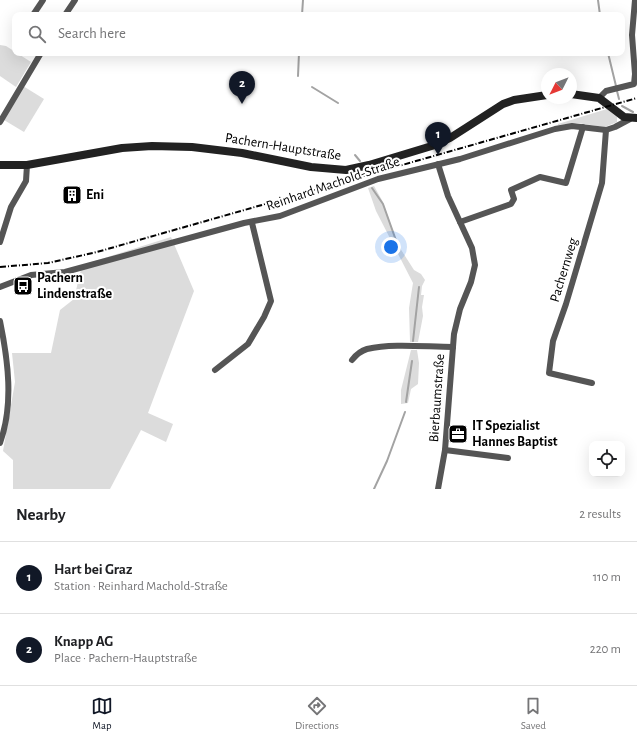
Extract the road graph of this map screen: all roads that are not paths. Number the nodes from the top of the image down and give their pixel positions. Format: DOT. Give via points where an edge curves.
graph roads {
  1 [pos="43,0"];
  2 [pos="75,0"];
  3 [pos="635,0"];
  4 [pos="35,12"];
  5 [pos="67,12"];
  6 [pos="39,56"];
  7 [pos="636,84"];
  8 [pos="577,95"];
  9 [pos="541,97"];
  10 [pos="599,98"];
  11 [pos="634,118"];
  12 [pos="0,122"];
  13 [pos="583,127"];
  14 [pos="606,130"];
  15 [pos="438,164"];
  16 [pos="0,165"];
  17 [pos="27,165"];
  18 [pos="460,222"];
  19 [pos="252,223"];
  20 [pos="0,242"];
  21 [pos="0,287"];
  22 [pos="0,321"];
  23 [pos="452,347"];
  24 [pos="352,360"];
  25 [pos="215,370"];
  26 [pos="592,383"];
  27 [pos="0,443"];
  28 [pos="444,450"];
  29 [pos="508,458"];
  30 [pos="438,489"];
  1 -- 4 [label="street"];
  2 -- 5 [label="street"];
  3 -- 7 [label="street" via="632,35"];
  6 -- 12 [label="street"];
  7 -- 10 [label="street" via="606,91"];
  8 -- 10 [label="main road"];
  9 -- 17 [label="main road, Pachern-Hauptstraße" via="503,104 435,145 346,170 311,167 235,152 152,146 122,148"];
  10 -- 11 [label="main road" via="618,113"];
  11 -- 14 [label="street"];
  13 -- 14 [label="street, Reinhard Machold-Straße"];
  13 -- 15 [label="street, Reinhard Machold-Straße" via="555,129"];
  13 -- 18 [label="street" via="566,183 540,177 511,190 514,199 512,204"];
  14 -- 26 [label="street, Pachernweg" via="602,182 565,309 553,341 549,373"];
  15 -- 18 [label="street, Bierbaumstraße"];
  15 -- 19 [label="street, Reinhard Machold-Straße" via="378,179 280,216"];
  16 -- 17 [label="main road, Pachern-Hauptstraße"];
  17 -- 20 [label="street" via="26,181 11,207"];
  18 -- 23 [label="street, Bierbaumstraße" via="472,248 475,265 456,322"];
  19 -- 21 [label="street, Reinhard Machold-Straße" via="65,272 31,275"];
  19 -- 25 [label="street, Reinhard Machold-Straße" via="271,301 248,344"];
  22 -- 27 [label="street" via="9,392 5,430"];
  23 -- 24 [label="street, Bierbaumstraße" via="366,349 357,353"];
  23 -- 28 [label="street, Bierbaumstraße"];
  28 -- 29 [label="street, Bierbaumstraße"];
  28 -- 30 [label="street, Bierbaumstraße"];
}
